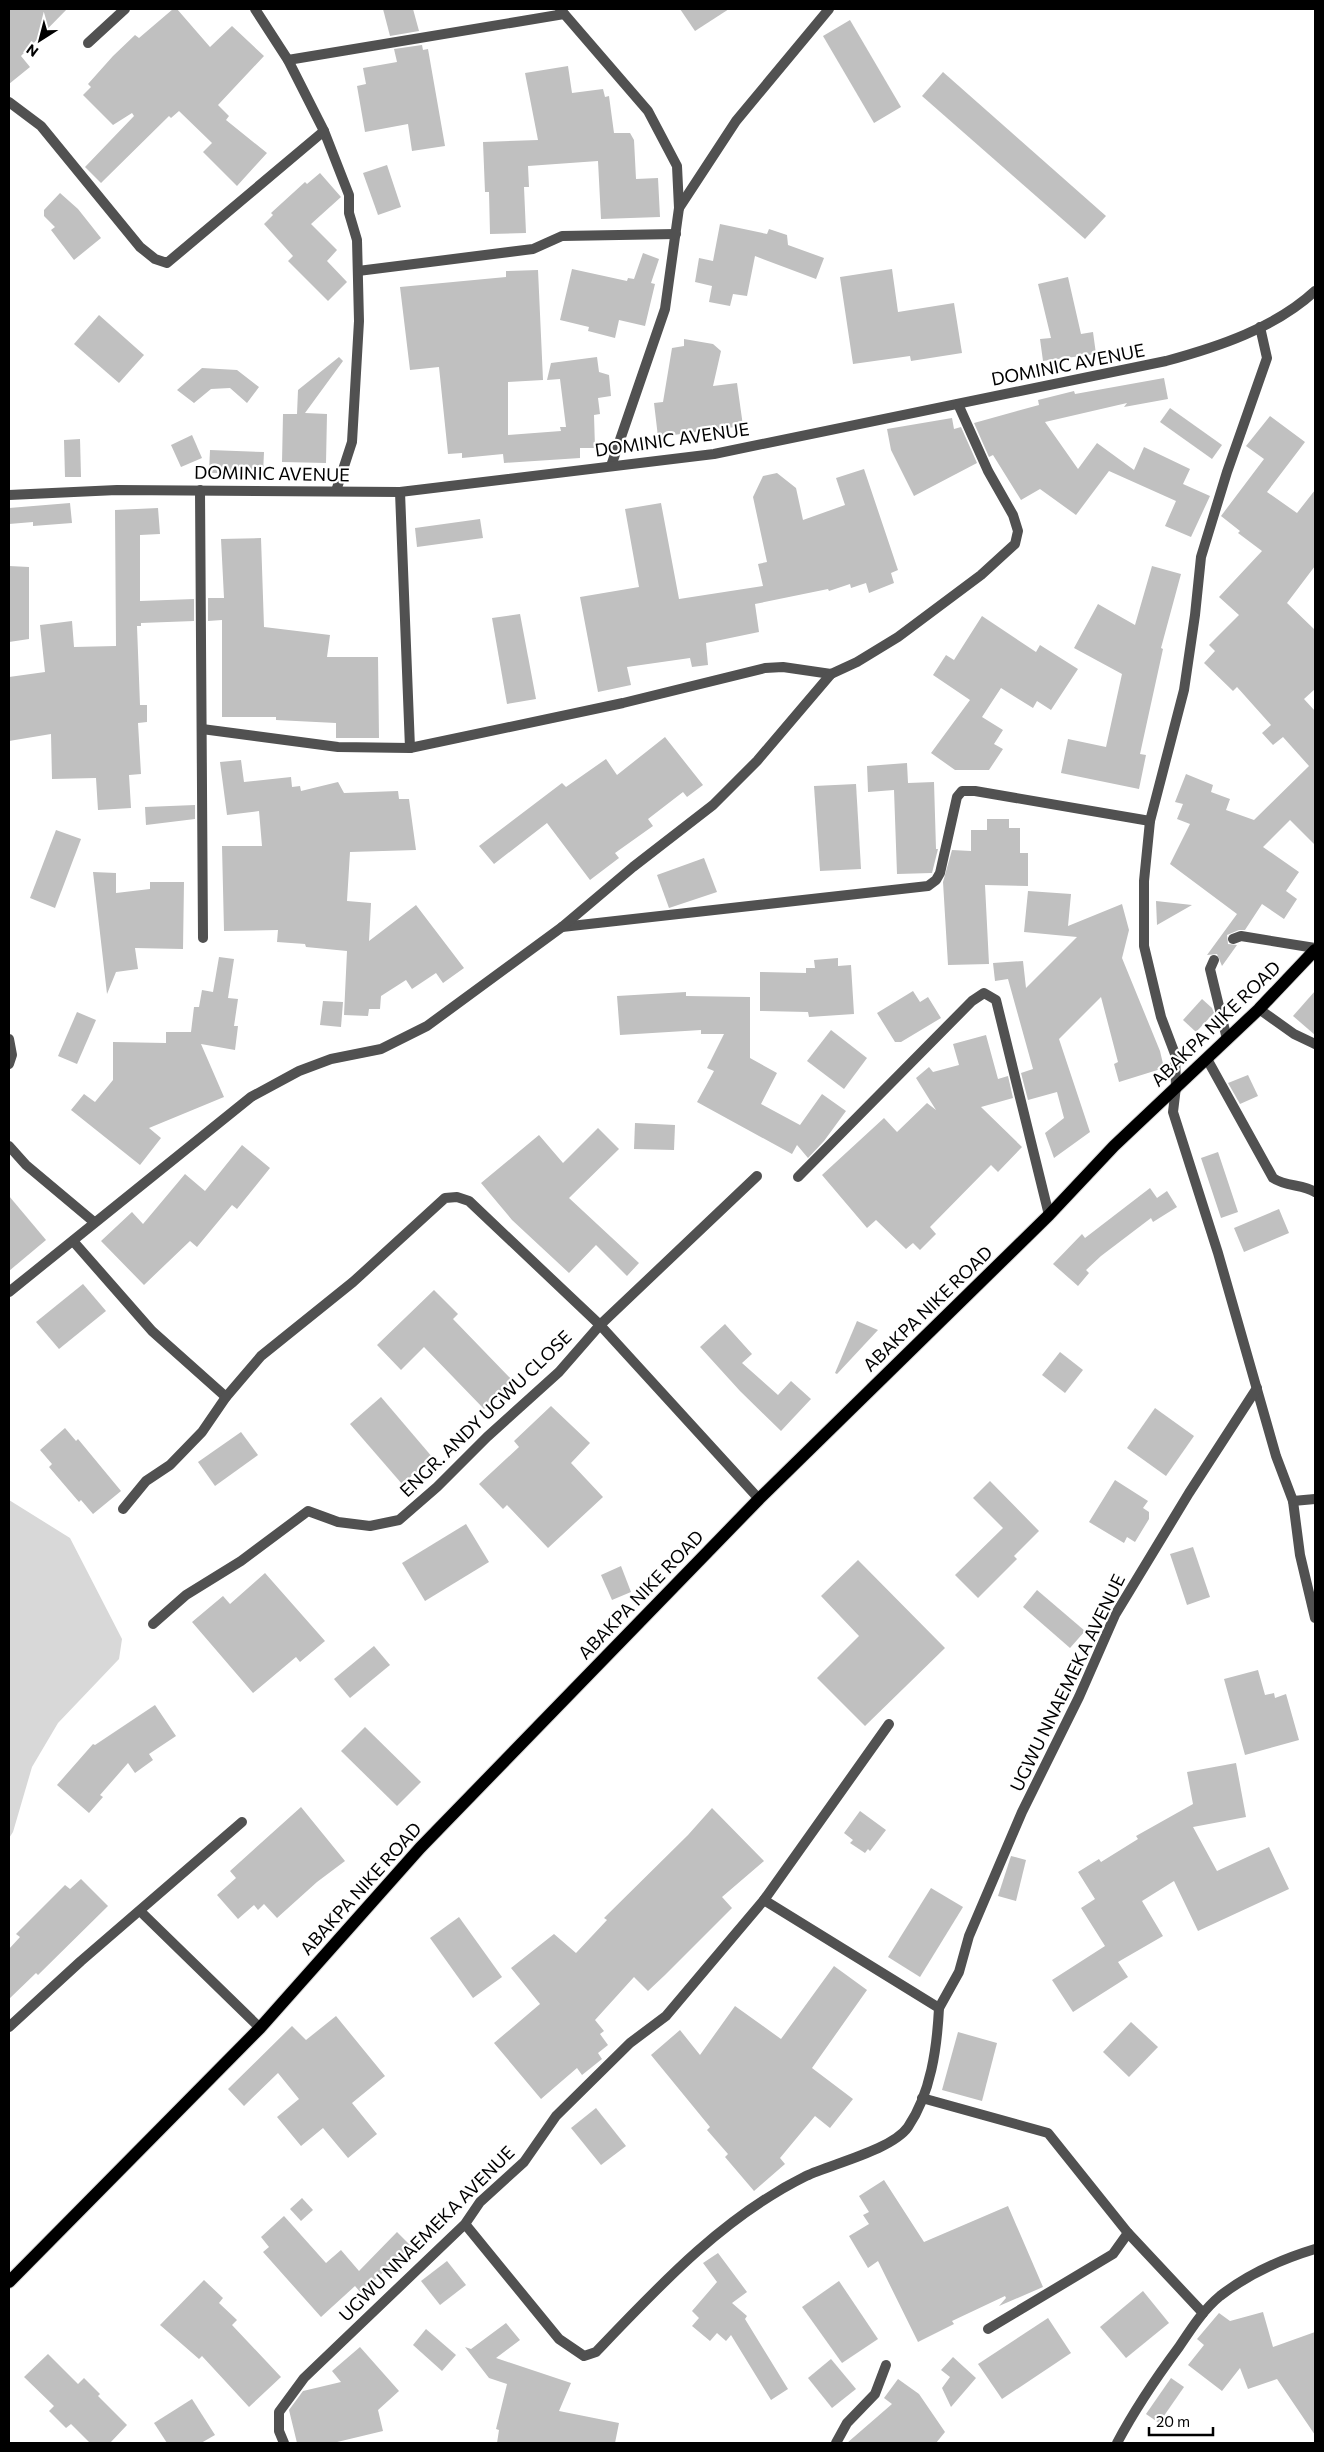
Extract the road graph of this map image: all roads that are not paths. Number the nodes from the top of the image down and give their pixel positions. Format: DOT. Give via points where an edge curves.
graph roads {
  1 [pos="125,9"];
  2 [pos="255,9"];
  3 [pos="829,9"];
  4 [pos="562,12"];
  5 [pos="88,43"];
  6 [pos="288,60"];
  7 [pos="9,102"];
  8 [pos="324,131"];
  9 [pos="679,208"];
  10 [pos="676,234"];
  11 [pos="358,271"];
  12 [pos="1315,291"];
  13 [pos="1260,327"];
  14 [pos="958,404"];
  15 [pos="611,466"];
  16 [pos="200,490"];
  17 [pos="336,491"];
  18 [pos="400,492"];
  19 [pos="9,495"];
  20 [pos="831,674"];
  21 [pos="202,729"];
  22 [pos="410,748"];
  23 [pos="1150,821"];
  24 [pos="562,927"];
  25 [pos="203,938"];
  26 [pos="1233,939"];
  27 [pos="1315,949"];
  28 [pos="1214,960"];
  29 [pos="1259,1009"];
  30 [pos="9,1039"];
  31 [pos="1228,1039"];
  32 [pos="1315,1044"];
  33 [pos="1207,1059"];
  34 [pos="9,1064"];
  35 [pos="1176,1087"];
  36 [pos="9,1146"];
  37 [pos="757,1176"];
  38 [pos="798,1177"];
  39 [pos="1315,1192"];
  40 [pos="1049,1215"];
  41 [pos="94,1222"];
  42 [pos="73,1241"];
  43 [pos="9,1292"];
  44 [pos="600,1325"];
  45 [pos="1257,1388"];
  46 [pos="226,1397"];
  47 [pos="759,1499"];
  48 [pos="1315,1499"];
  49 [pos="1293,1501"];
  50 [pos="123,1509"];
  51 [pos="1315,1618"];
  52 [pos="153,1624"];
  53 [pos="889,1724"];
  54 [pos="242,1822"];
  55 [pos="764,1900"];
  56 [pos="140,1911"];
  57 [pos="939,2008"];
  58 [pos="9,2027"];
  59 [pos="260,2028"];
  60 [pos="922,2098"];
  61 [pos="465,2224"];
  62 [pos="1128,2233"];
  63 [pos="1315,2250"];
  64 [pos="9,2282"];
  65 [pos="1203,2313"];
  66 [pos="988,2329"];
  67 [pos="886,2365"];
  68 [pos="284,2443"];
  69 [pos="836,2443"];
  70 [pos="1118,2443"];
  1 -- 5 [label="street"];
  2 -- 6 [label="street"];
  3 -- 9 [label="street" via="736,121"];
  4 -- 6 [label="street"];
  4 -- 9 [label="street" via="648,111 677,166"];
  6 -- 8 [label="street"];
  7 -- 8 [label="street" via="41,126 140,247 155,260 167,263"];
  8 -- 11 [label="street" via="349,195 349,213 357,240"];
  9 -- 10 [label="street"];
  10 -- 11 [label="street" via="562,236 533,249"];
  10 -- 15 [label="street" via="665,309"];
  11 -- 17 [label="street" via="359,321 352,442"];
  12 -- 13 [label="street, DOMINIC AVENUE"];
  13 -- 14 [label="street, DOMINIC AVENUE" via="1213,348 1166,362"];
  13 -- 23 [label="street" via="1267,358 1201,557 1184,690"];
  14 -- 15 [label="street, DOMINIC AVENUE" via="714,454"];
  14 -- 20 [label="street" via="988,471 1013,515 1018,531 1015,544 981,575 898,637"];
  15 -- 18 [label="street, DOMINIC AVENUE"];
  16 -- 17 [label="street, DOMINIC AVENUE"];
  16 -- 19 [label="street, DOMINIC AVENUE"];
  16 -- 21 [label="street"];
  17 -- 18 [label="street, DOMINIC AVENUE"];
  18 -- 22 [label="street"];
  20 -- 22 [label="street" via="783,667 765,668 623,703"];
  20 -- 24 [label="street" via="757,761 713,805"];
  21 -- 22 [label="street" via="338,747"];
  21 -- 25 [label="street"];
  23 -- 24 [label="street" via="975,790 962,791 956,796 940,872 928,886"];
  23 -- 35 [label="street" via="1144,881 1144,946 1161,1017 1175,1054"];
  24 -- 41 [label="street" via="427,1026 381,1049 331,1058 251,1097"];
  26 -- 27 [label="street" via="1241,936"];
  27 -- 29 [label="main road, ABAKPA NIKE ROAD"];
  28 -- 31 [label="street" via="1210,969"];
  29 -- 31 [label="main road, ABAKPA NIKE ROAD"];
  29 -- 32 [label="street" via="1294,1034"];
  30 -- 34 [label="street" via="12,1054"];
  31 -- 33 [label="main road, ABAKPA NIKE ROAD"];
  33 -- 35 [label="main road, ABAKPA NIKE ROAD"];
  33 -- 39 [label="street" via="1273,1178 1280,1183"];
  35 -- 40 [label="main road, ABAKPA NIKE ROAD"];
  35 -- 45 [label="street" via="1173,1112"];
  36 -- 41 [label="street" via="26,1165"];
  37 -- 44 [label="street, ENGR. ANDY UGWU CLOSE"];
  38 -- 40 [label="street" via="972,1001 984,993 996,1000"];
  40 -- 47 [label="main road, ABAKPA NIKE ROAD"];
  41 -- 42 [label="street"];
  42 -- 43 [label="street"];
  42 -- 46 [label="street" via="152,1331"];
  44 -- 46 [label="street" via="469,1201 457,1196 445,1198 353,1282 261,1356"];
  44 -- 47 [label="street"];
  44 -- 52 [label="street, ENGR. ANDY UGWU CLOSE" via="559,1372 398,1520 370,1526 338,1522 308,1511 241,1561 186,1595"];
  45 -- 49 [label="street" via="1276,1456"];
  45 -- 57 [label="street, UGWU NNAEMEKA AVENUE" via="1116,1615 1022,1812 968,1936 959,1972"];
  46 -- 50 [label="street" via="202,1432 170,1465 146,1481"];
  47 -- 59 [label="main road, ABAKPA NIKE ROAD" via="420,1848"];
  48 -- 49 [label="street"];
  49 -- 51 [label="street" via="1300,1555"];
  53 -- 55 [label="street, UGWU NNAEMEKA AVENUE"];
  54 -- 56 [label="street"];
  55 -- 57 [label="street"];
  55 -- 61 [label="street, UGWU NNAEMEKA AVENUE" via="666,2016 630,2043 556,2116 524,2162 480,2202"];
  56 -- 58 [label="street"];
  56 -- 59 [label="street"];
  57 -- 60 [label="street" via="937,2047"];
  59 -- 64 [label="main road, ABAKPA NIKE ROAD"];
  60 -- 61 [label="street" via="907,2128 886,2144 806,2176 740,2216 665,2279 596,2352 584,2356 559,2339"];
  60 -- 62 [label="street" via="1048,2133"];
  61 -- 68 [label="street, UGWU NNAEMEKA AVENUE" via="304,2378 279,2412 279,2431"];
  62 -- 65 [label="street"];
  62 -- 66 [label="street" via="1113,2254"];
  63 -- 65 [label="street" via="1293,2256 1248,2278 1220,2296"];
  65 -- 70 [label="street" via="1135,2408"];
  67 -- 69 [label="street" via="875,2394 847,2423"];
}
